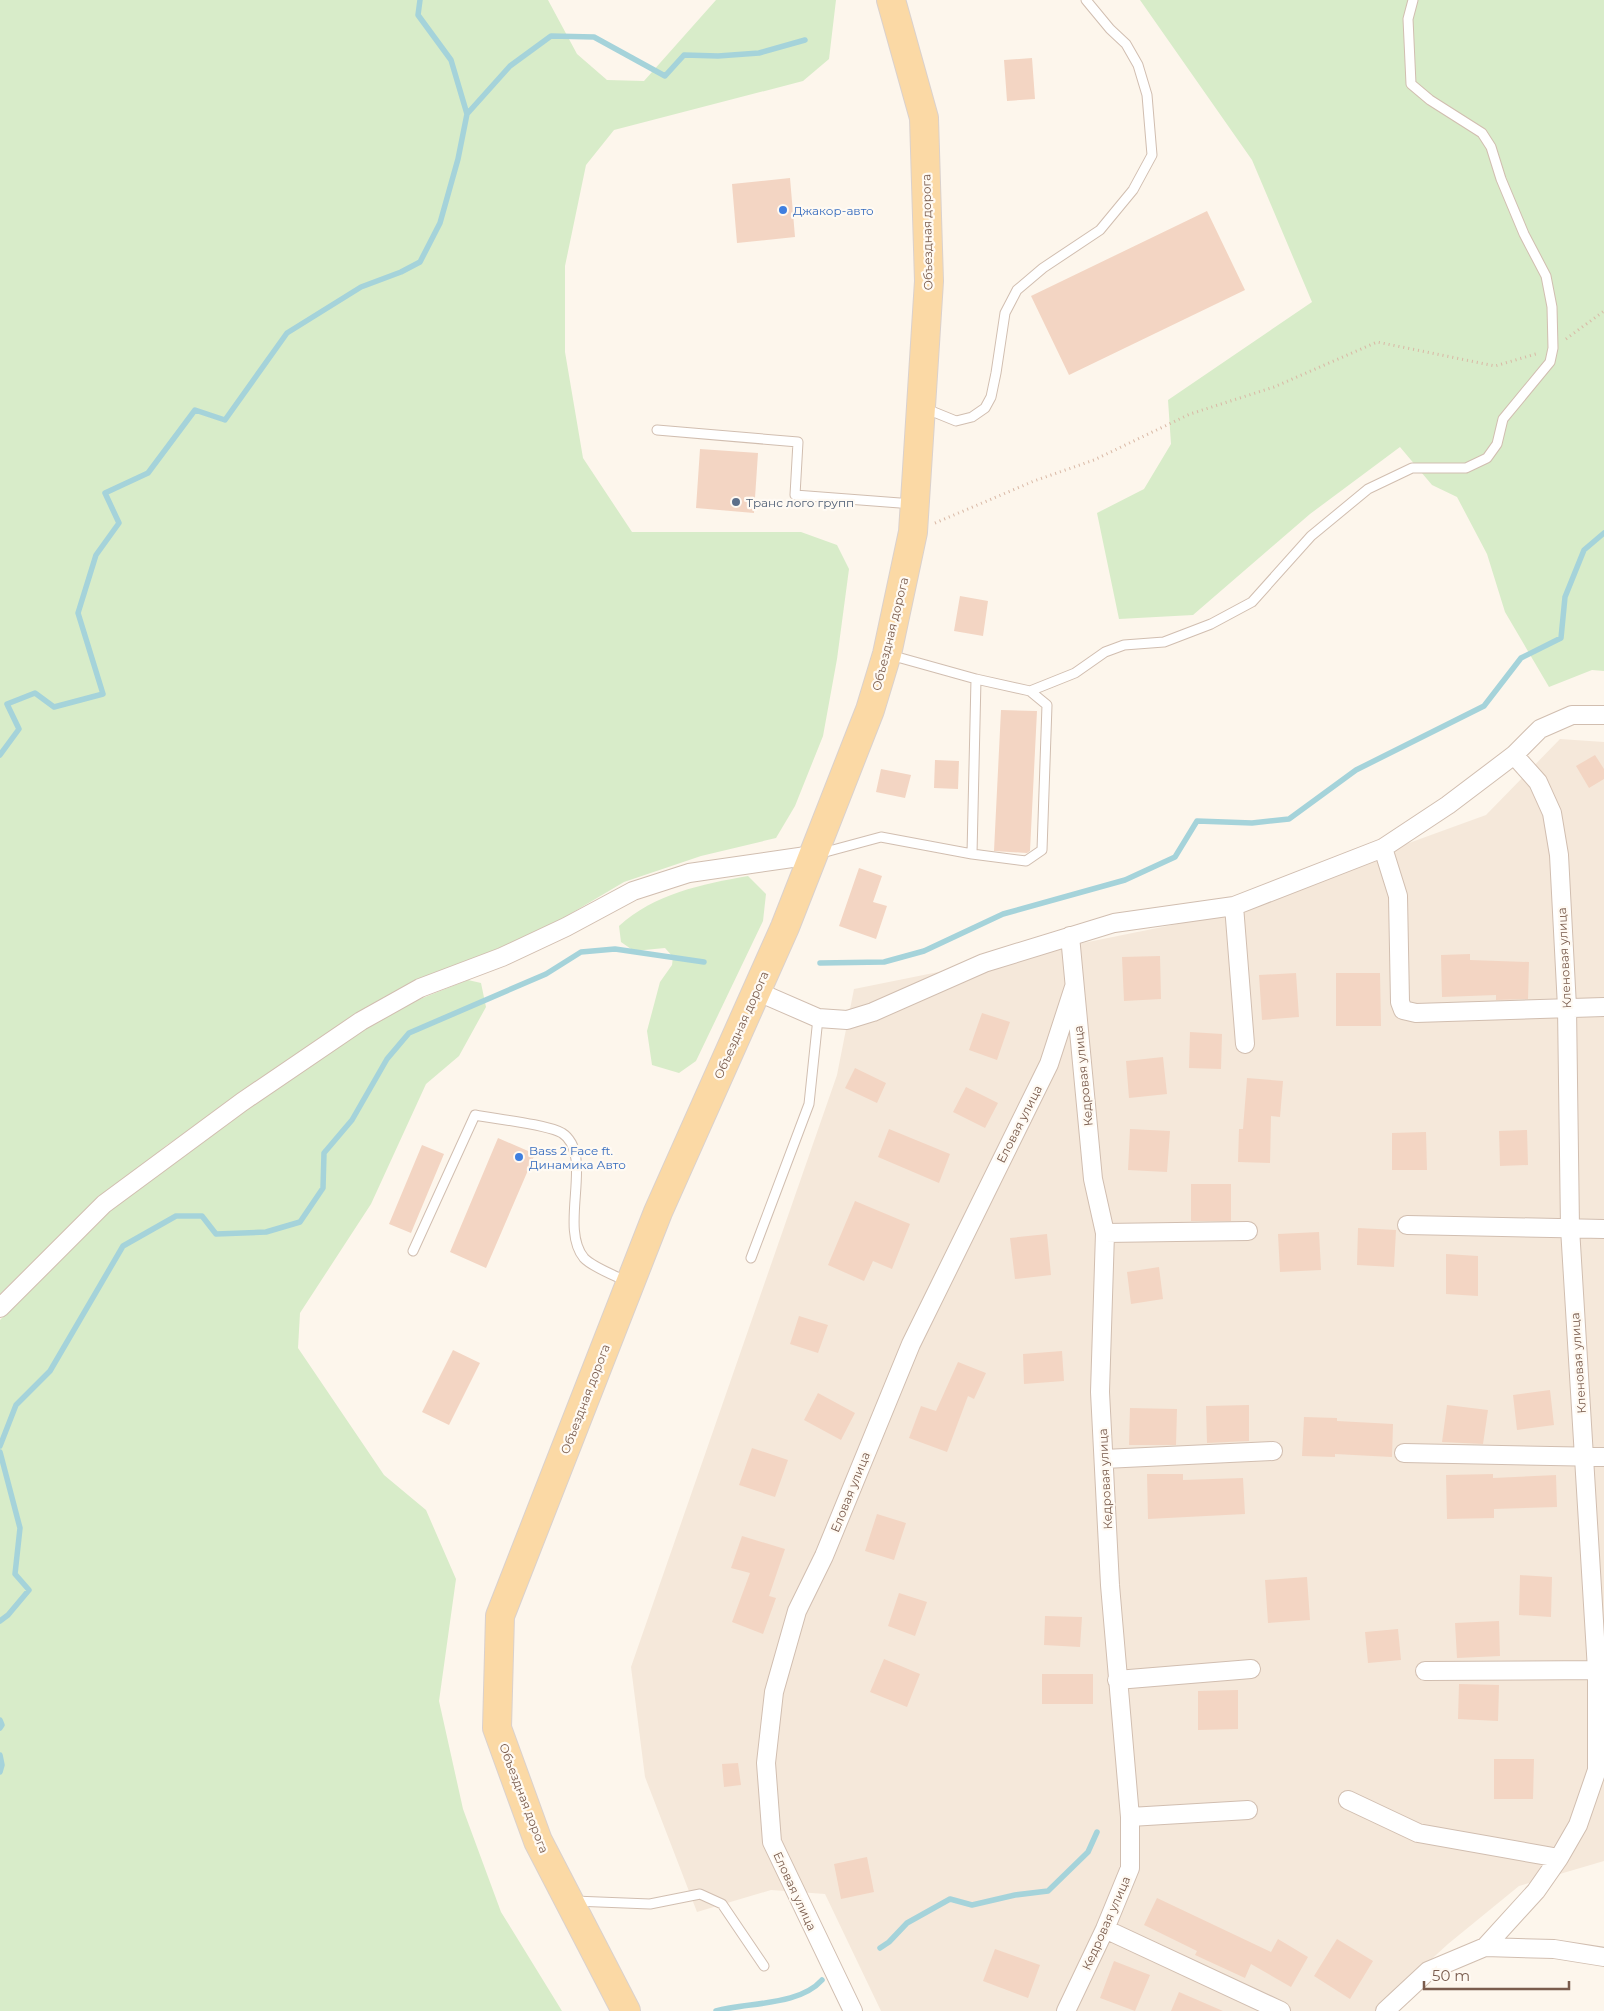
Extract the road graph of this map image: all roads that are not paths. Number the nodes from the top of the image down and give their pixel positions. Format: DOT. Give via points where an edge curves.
graph roads {
  1 [pos="891,0"];
  2 [pos="1086,0"];
  3 [pos="1413,0"];
  4 [pos="921,406"];
  5 [pos="656,430"];
  6 [pos="915,504"];
  7 [pos="887,654"];
  8 [pos="976,679"];
  9 [pos="1030,690"];
  10 [pos="1604,716"];
  11 [pos="1514,756"];
  12 [pos="1383,848"];
  13 [pos="972,854"];
  14 [pos="813,855"];
  15 [pos="1234,906"];
  16 [pos="1070,936"];
  17 [pos="1074,987"];
  18 [pos="756,990"];
  19 [pos="1567,1007"];
  20 [pos="1604,1007"];
  21 [pos="818,1018"];
  22 [pos="1245,1044"];
  23 [pos="1407,1225"];
  24 [pos="1570,1228"];
  25 [pos="1604,1230"];
  26 [pos="1248,1231"];
  27 [pos="1105,1233"];
  28 [pos="413,1251"];
  29 [pos="751,1258"];
  30 [pos="630,1283"];
  31 [pos="0,1308"];
  32 [pos="1273,1451"];
  33 [pos="1404,1452"];
  34 [pos="1604,1456"];
  35 [pos="1584,1457"];
  36 [pos="1104,1459"];
  37 [pos="1251,1669"];
  38 [pos="1601,1670"];
  39 [pos="1425,1671"];
  40 [pos="1117,1680"];
  41 [pos="1348,1800"];
  42 [pos="1248,1810"];
  43 [pos="1130,1817"];
  44 [pos="1559,1858"];
  45 [pos="569,1901"];
  46 [pos="1105,1928"];
  47 [pos="1485,1947"];
  48 [pos="1604,1957"];
  49 [pos="764,1966"];
  50 [pos="626,2011"];
  51 [pos="853,2011"];
  52 [pos="1066,2011"];
  53 [pos="1281,2011"];
  54 [pos="1385,2011"];
  1 -- 4 [label="main road, Объездная дорога" via="924,118 929,281"];
  2 -- 4 [label="lane" via="1126,44 1138,65 1147,95 1152,154 1133,190 1100,230 1043,268 1017,290 1005,313 995,381 985,408 972,417 956,420"];
  3 -- 9 [label="lane" via="1408,19 1411,84 1430,100 1482,132 1491,147 1524,234 1546,276 1552,307 1550,362 1503,419 1497,444 1487,458 1466,468 1412,468 1368,489 1311,536 1252,602 1211,624 1164,642 1124,645 1105,652 1075,673"];
  4 -- 6 [label="main road, Объездная дорога"];
  5 -- 6 [label="lane" via="798,442 795,495"];
  6 -- 7 [label="main road, Объездная дорога" via="914,532"];
  7 -- 8 [label="lane"];
  7 -- 14 [label="main road, Объездная дорога" via="870,710"];
  8 -- 9 [label="lane"];
  8 -- 13 [label="lane"];
  9 -- 13 [label="lane" via="1047,704 1042,850 1026,861"];
  10 -- 11 [label="street" via="1572,715 1540,729"];
  11 -- 12 [label="street"];
  11 -- 19 [label="street, Кленовая улица" via="1538,782 1552,813 1559,855"];
  12 -- 15 [label="street"];
  12 -- 19 [label="street" via="1398,896 1400,1002 1403,1010 1416,1013"];
  13 -- 14 [label="lane" via="881,837"];
  14 -- 18 [label="main road, Объездная дорога"];
  14 -- 31 [label="street" via="689,873 632,891 502,958 420,988 361,1021 242,1102 104,1204"];
  15 -- 16 [label="street" via="1114,922"];
  15 -- 22 [label="street"];
  16 -- 17 [label="street, Кедровая улица"];
  16 -- 21 [label="street" via="984,963 873,1012 847,1020"];
  17 -- 27 [label="street, Кедровая улица" via="1093,1179"];
  17 -- 51 [label="street, Еловая улица" via="1049,1064 911,1344 824,1556 797,1611 774,1692 766,1763 772,1842"];
  18 -- 21 [label="street"];
  18 -- 30 [label="main road, Объездная дорога"];
  19 -- 20 [label="street"];
  19 -- 24 [label="street, Кленовая улица"];
  21 -- 29 [label="lane" via="809,1104"];
  23 -- 24 [label="street"];
  24 -- 25 [label="street"];
  24 -- 35 [label="street, Кленовая улица"];
  26 -- 27 [label="street"];
  27 -- 36 [label="street, Кедровая улица" via="1100,1392"];
  28 -- 30 [label="lane" via="475,1115 562,1134 571,1144 577,1163 573,1230 584,1258"];
  30 -- 45 [label="main road, Объездная дорога" via="500,1616 497,1728 538,1841"];
  32 -- 36 [label="street"];
  33 -- 35 [label="street"];
  34 -- 35 [label="street"];
  35 -- 38 [label="street, Кленовая улица"];
  36 -- 40 [label="street, Кедровая улица"];
  37 -- 40 [label="street"];
  38 -- 39 [label="street"];
  38 -- 44 [label="street, Кленовая улица" via="1597,1770 1578,1825"];
  40 -- 43 [label="street, Кедровая улица"];
  41 -- 44 [label="street" via="1418,1833"];
  42 -- 43 [label="street"];
  43 -- 46 [label="street, Кедровая улица" via="1130,1868"];
  44 -- 47 [label="street, Кленовая улица" via="1536,1891"];
  45 -- 49 [label="lane" via="650,1904 700,1894 722,1904"];
  45 -- 50 [label="main road, Объездная дорога"];
  46 -- 52 [label="street, Кедровая улица"];
  46 -- 53 [label="street"];
  47 -- 48 [label="street" via="1554,1949"];
  47 -- 54 [label="street" via="1428,1971"];
}
